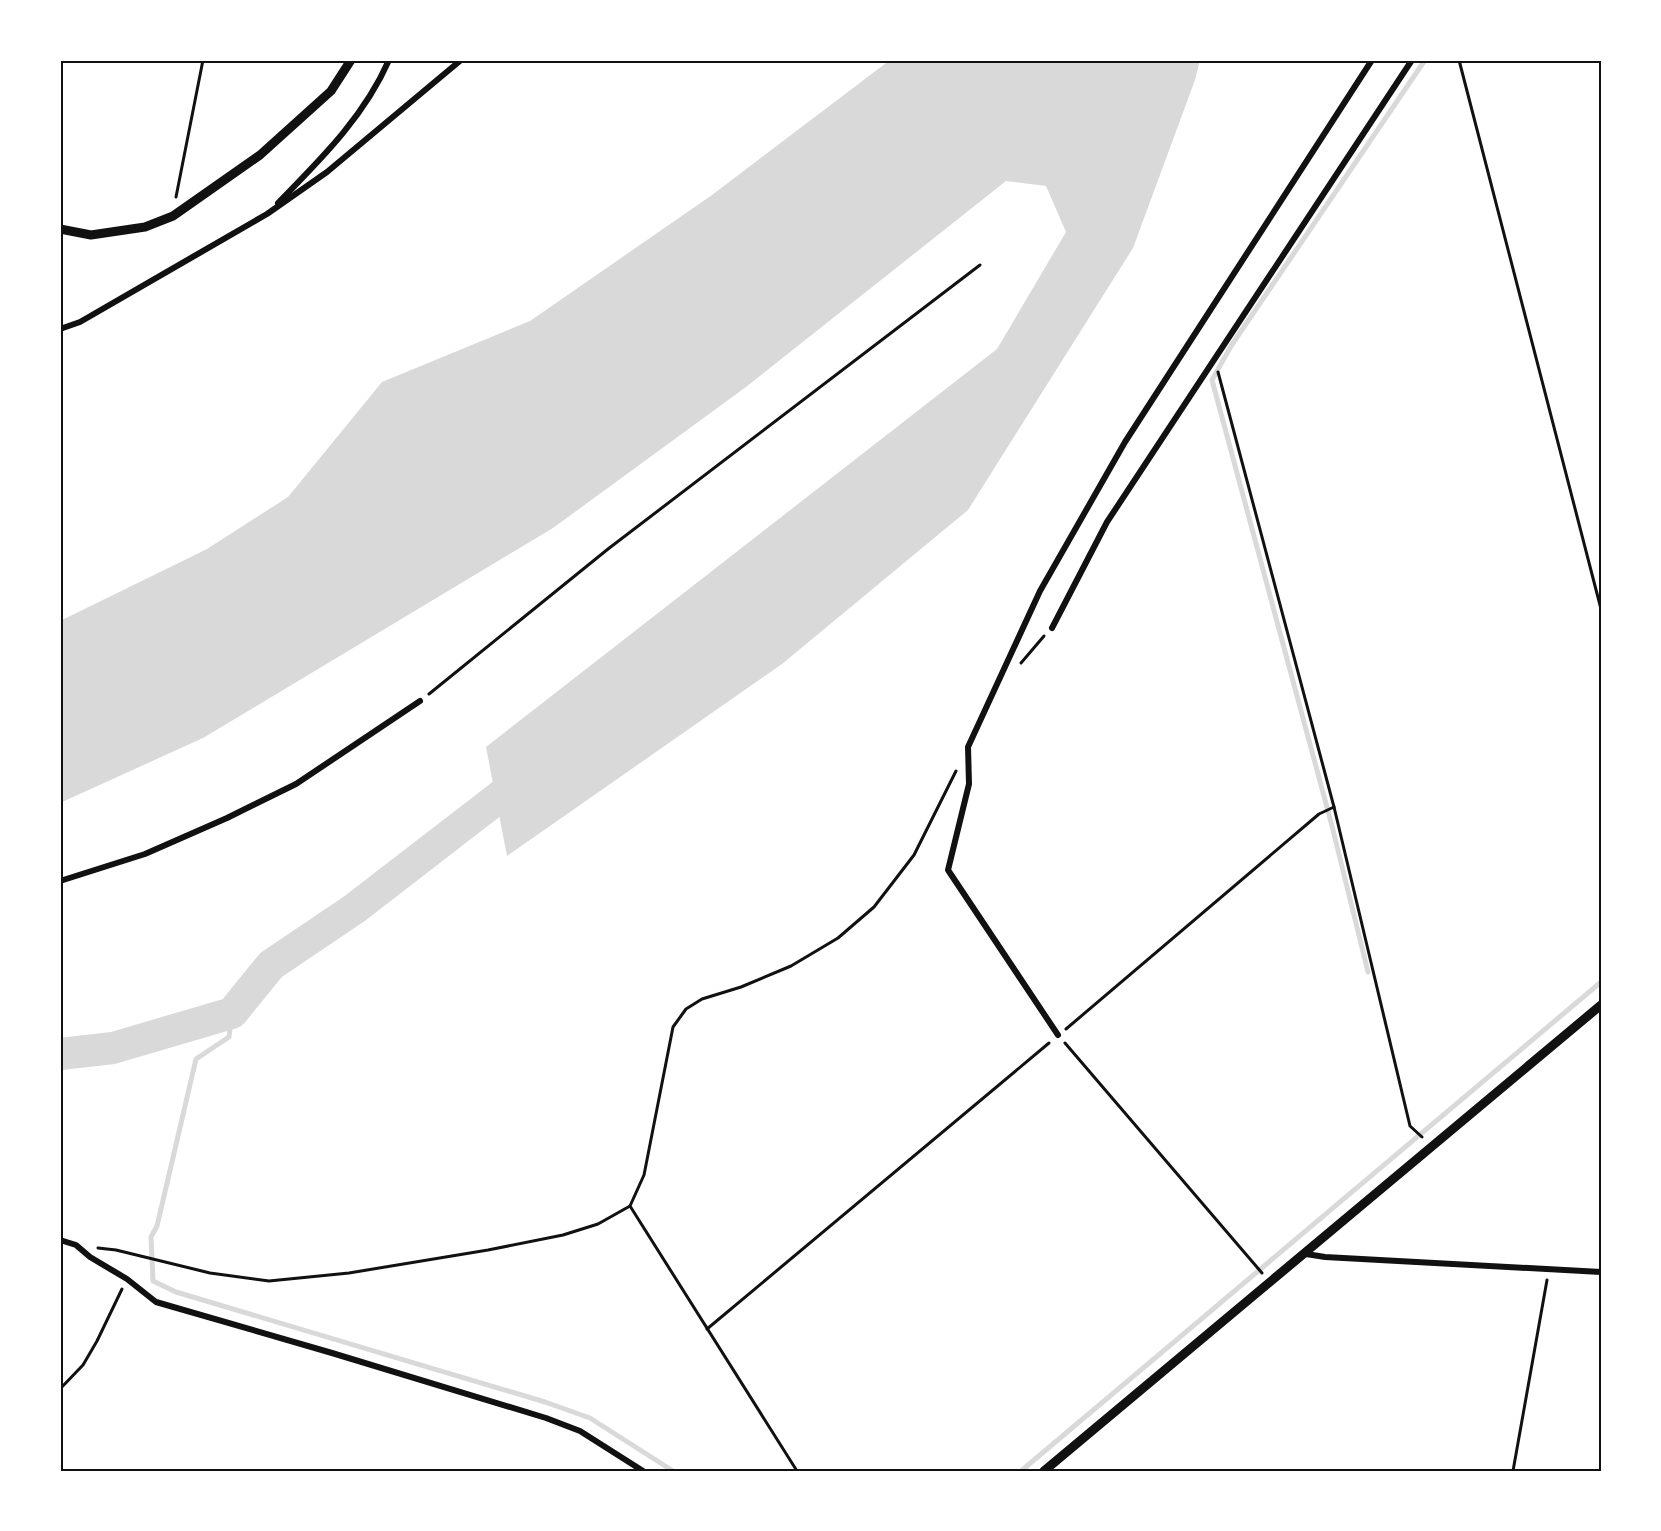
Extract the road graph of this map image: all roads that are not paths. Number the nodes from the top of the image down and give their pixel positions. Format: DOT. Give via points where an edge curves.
graph roads {
  1 [pos="351,60"];
  2 [pos="389,60"];
  3 [pos="461,60"];
  4 [pos="1372,60"];
  5 [pos="1412,60"];
  6 [pos="267,214"];
  7 [pos="60,230"];
  8 [pos="60,329"];
  9 [pos="1052,628"];
  10 [pos="420,701"];
  11 [pos="60,881"];
  12 [pos="1601,1005"];
  13 [pos="1058,1035"];
  14 [pos="60,1240"];
  15 [pos="1306,1254"];
  16 [pos="1601,1272"];
  17 [pos="643,1471"];
  18 [pos="1044,1471"];
  1 -- 7 [label="street" via="331,91 260,155 173,216 145,227 91,235"];
  2 -- 6 [label="street" via="379,83 334,147"];
  3 -- 6 [label="street" via="327,172"];
  4 -- 13 [label="street" via="1125,442 1040,591 968,747 969,784 948,870"];
  5 -- 9 [label="street" via="1107,522"];
  6 -- 8 [label="street" via="80,322"];
  10 -- 11 [label="street" via="296,784 145,854"];
  12 -- 15 [label="street"];
  14 -- 17 [label="street" via="76,1245 156,1302 546,1418 580,1431"];
  15 -- 16 [label="street"];
  15 -- 18 [label="street"];
}
